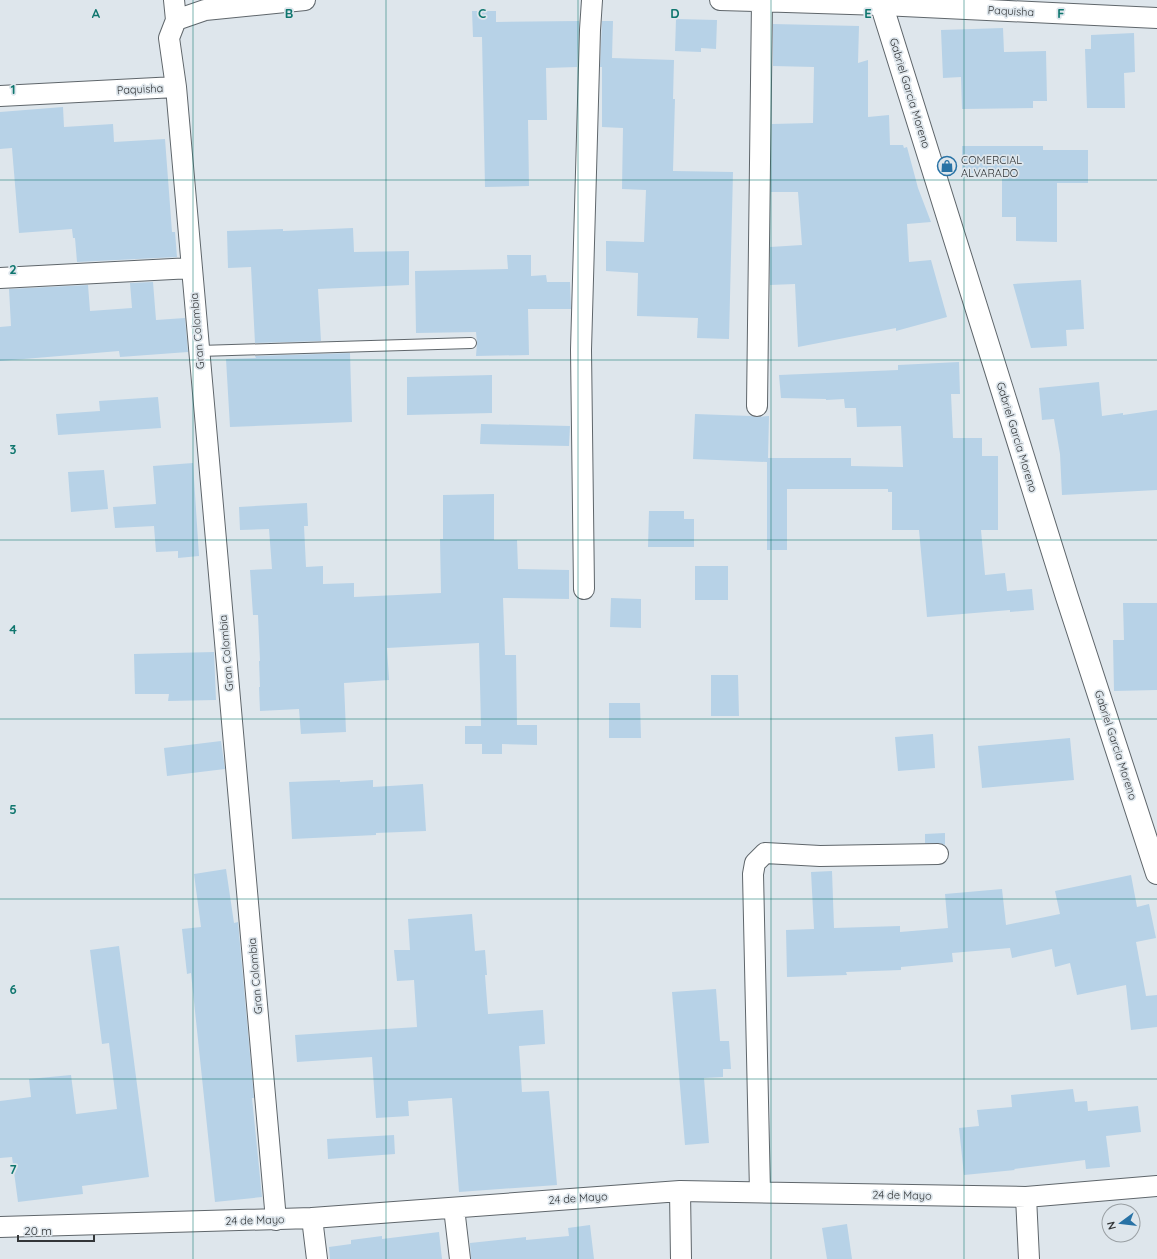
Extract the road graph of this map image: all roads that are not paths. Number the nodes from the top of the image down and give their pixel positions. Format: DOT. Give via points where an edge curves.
graph roads {
  1 [pos="174,0"];
  2 [pos="305,0"];
  3 [pos="592,0"];
  4 [pos="720,0"];
  5 [pos="762,1"];
  6 [pos="881,3"];
  7 [pos="1157,18"];
  8 [pos="176,20"];
  9 [pos="176,87"];
  10 [pos="0,96"];
  11 [pos="192,268"];
  12 [pos="0,278"];
  13 [pos="471,343"];
  14 [pos="199,351"];
  15 [pos="757,406"];
  16 [pos="584,589"];
  17 [pos="938,854"];
  18 [pos="1157,873"];
  19 [pos="1157,1186"];
  20 [pos="680,1191"];
  21 [pos="760,1192"];
  22 [pos="1026,1197"];
  23 [pos="454,1208"];
  24 [pos="312,1218"];
  25 [pos="276,1220"];
  26 [pos="0,1227"];
  27 [pos="317,1259"];
  28 [pos="460,1259"];
  29 [pos="681,1259"];
  30 [pos="1029,1259"];
  1 -- 8 [label="street"];
  2 -- 8 [label="street" via="205,10"];
  3 -- 16 [label="street" via="581,350"];
  4 -- 5 [label="street, Paquisha"];
  5 -- 6 [label="street, Paquisha"];
  5 -- 15 [label="street"];
  6 -- 7 [label="street, Paquisha"];
  6 -- 18 [label="street, Gabriel Garcia Moreno" via="1067,597"];
  8 -- 9 [label="street, Paquisha" via="169,38"];
  9 -- 10 [label="street, Paquisha"];
  9 -- 11 [label="street, Gran Colombia"];
  11 -- 12 [label="street"];
  11 -- 14 [label="street, Gran Colombia"];
  13 -- 14 [label="lane"];
  14 -- 25 [label="street, Gran Colombia"];
  17 -- 21 [label="street" via="820,856 765,853 755,862 753,874"];
  19 -- 22 [label="street, 24 de Mayo"];
  20 -- 21 [label="street, 24 de Mayo"];
  20 -- 23 [label="street, 24 de Mayo"];
  20 -- 29 [label="street"];
  21 -- 22 [label="street, 24 de Mayo"];
  22 -- 30 [label="street"];
  23 -- 24 [label="street, 24 de Mayo"];
  23 -- 28 [label="street"];
  24 -- 25 [label="street, 24 de Mayo"];
  24 -- 27 [label="street"];
  25 -- 26 [label="street, 24 de Mayo"];
}
